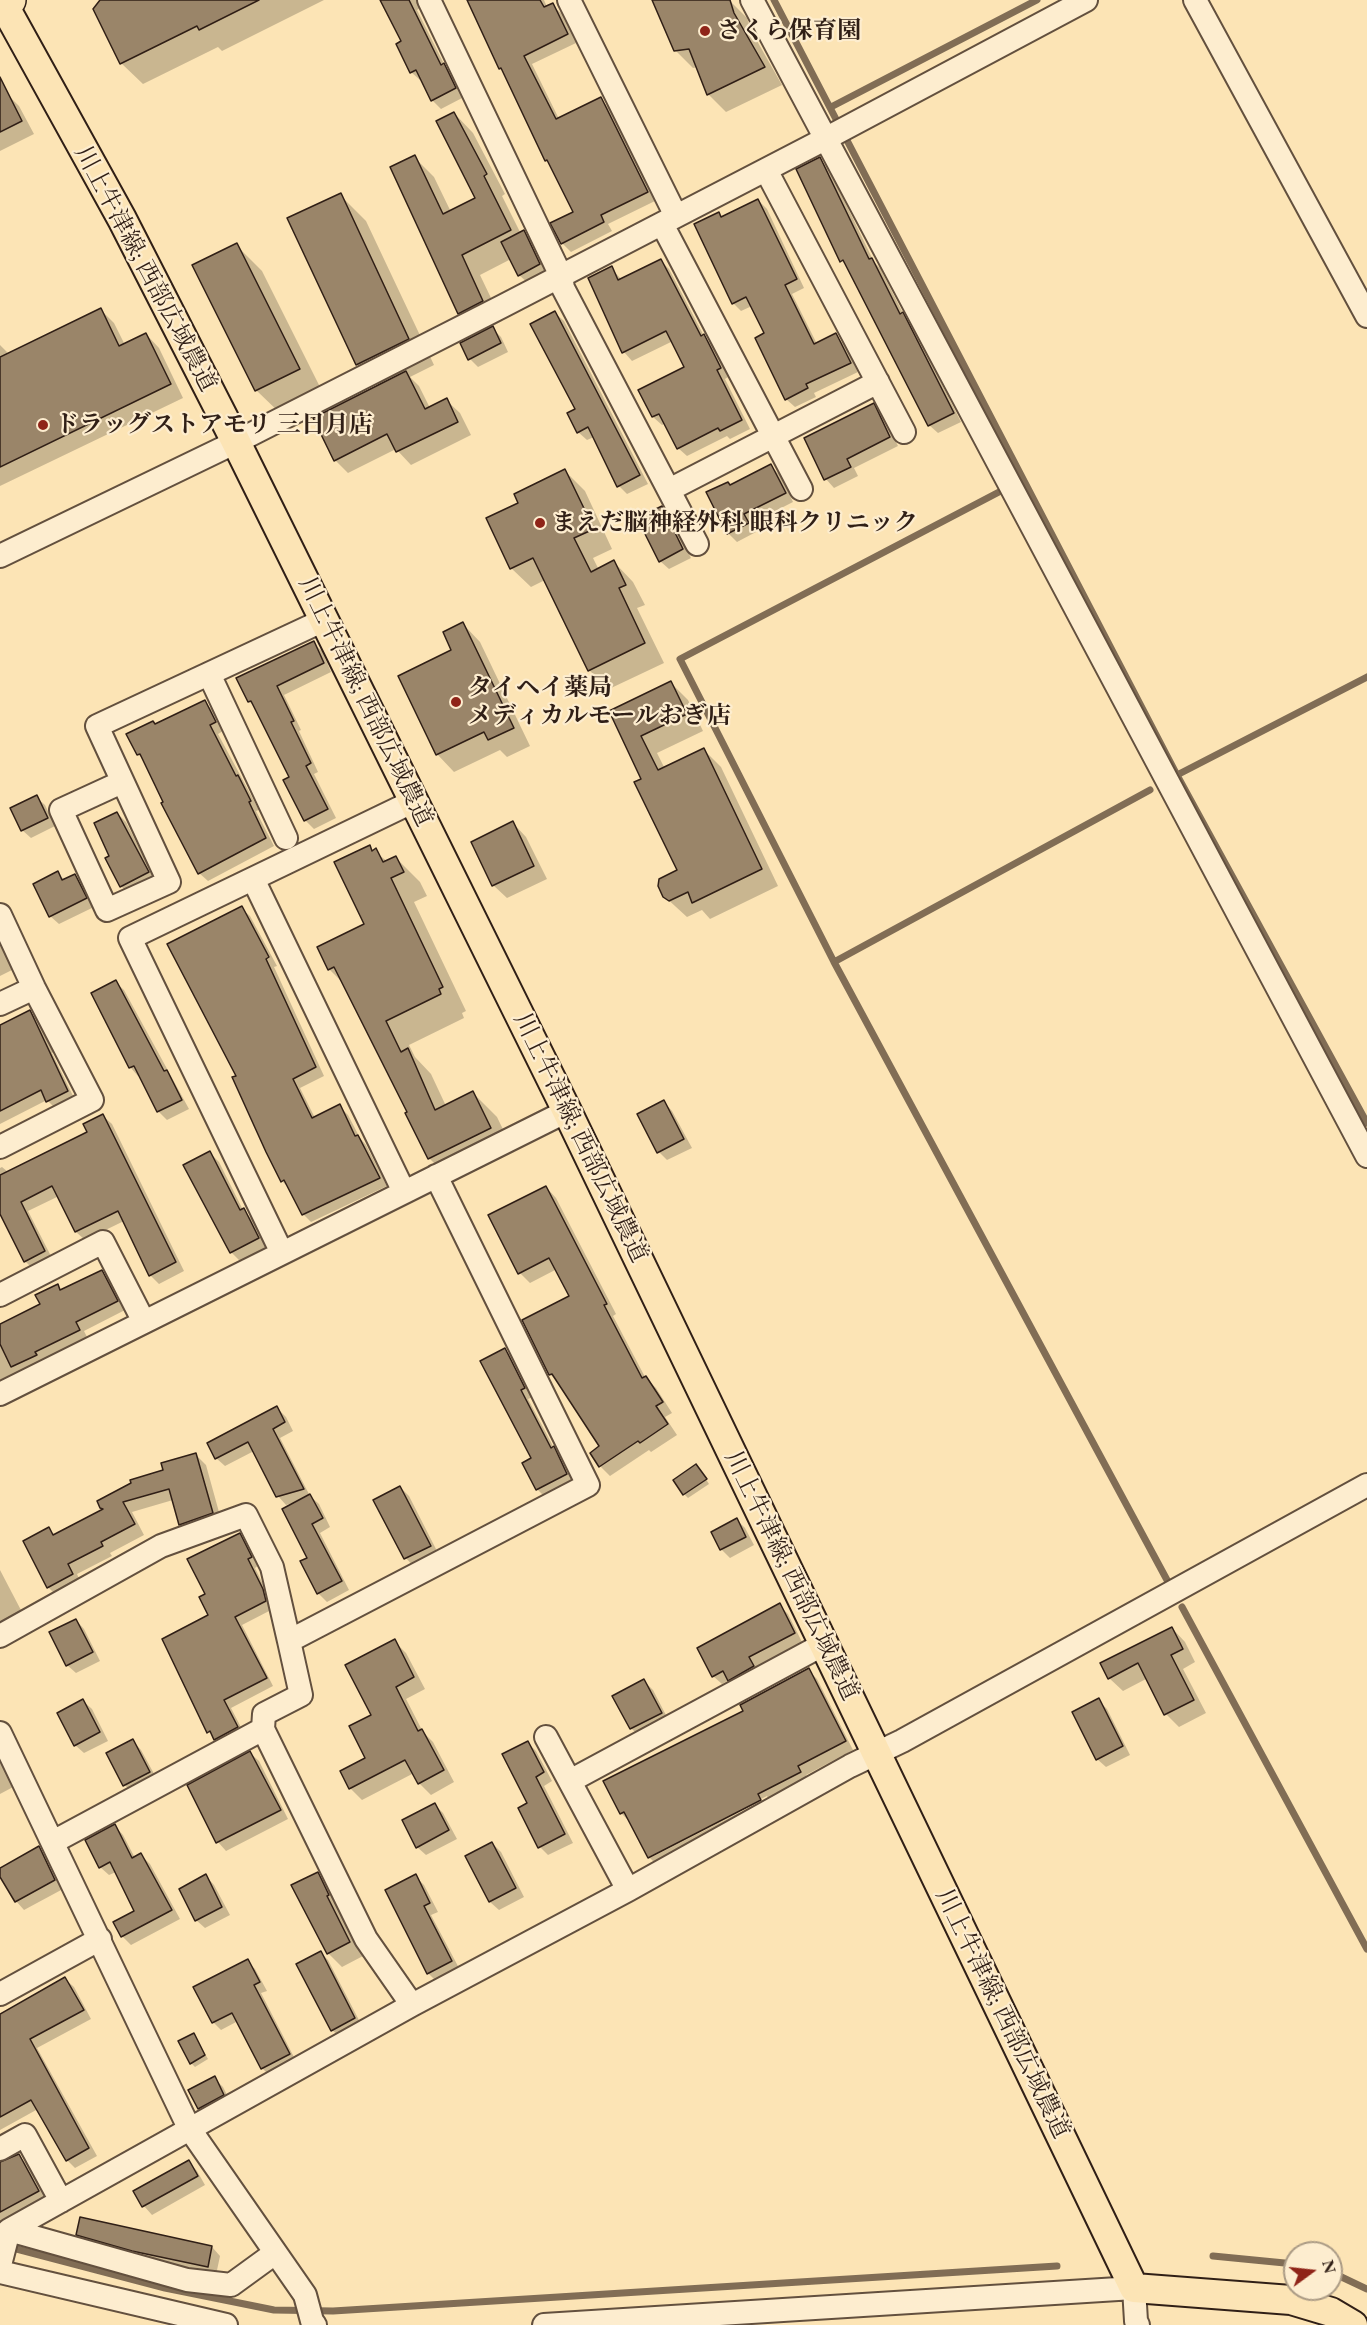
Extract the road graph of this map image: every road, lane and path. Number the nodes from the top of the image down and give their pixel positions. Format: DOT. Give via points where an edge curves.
graph roads {
  1 [pos="569,0"];
  2 [pos="752,0"];
  3 [pos="1086,0"];
  4 [pos="1195,0"];
  5 [pos="431,1"];
  6 [pos="3,4"];
  7 [pos="825,139"];
  8 [pos="766,170"];
  9 [pos="669,220"];
  10 [pos="561,276"];
  11 [pos="1367,316"];
  12 [pos="878,382"];
  13 [pos="904,432"];
  14 [pos="774,436"];
  15 [pos="236,442"];
  16 [pos="801,489"];
  17 [pos="669,490"];
  18 [pos="697,544"];
  19 [pos="0,556"];
  20 [pos="324,620"];
  21 [pos="209,674"];
  22 [pos="122,782"];
  23 [pos="414,801"];
  24 [pos="286,838"];
  25 [pos="253,879"];
  26 [pos="0,915"];
  27 [pos="34,988"];
  28 [pos="0,1004"];
  29 [pos="567,1111"];
  30 [pos="0,1147"];
  31 [pos="1367,1156"];
  32 [pos="436,1176"];
  33 [pos="404,1192"];
  34 [pos="282,1253"];
  35 [pos="0,1295"];
  36 [pos="144,1322"];
  37 [pos="0,1394"];
  38 [pos="1367,1485"];
  39 [pos="0,1636"];
  40 [pos="289,1641"];
  41 [pos="824,1644"];
  42 [pos="263,1729"];
  43 [pos="0,1733"];
  44 [pos="546,1737"];
  45 [pos="876,1754"];
  46 [pos="570,1781"];
  47 [pos="53,1842"];
  48 [pos="628,1890"];
  49 [pos="100,1940"];
  50 [pos="0,1994"];
  51 [pos="412,2005"];
  52 [pos="189,2128"];
  53 [pos="0,2149"];
  54 [pos="61,2200"];
  55 [pos="9,2230"];
  56 [pos="275,2253"];
  57 [pos="0,2265"];
  58 [pos="0,2272"];
  59 [pos="1134,2288"];
  60 [pos="314,2323"];
  61 [pos="226,2325"];
  62 [pos="544,2325"];
  63 [pos="1138,2325"];
  64 [pos="1353,2325"];
  1 -- 9 [label="street"];
  2 -- 7 [label="street"];
  3 -- 7 [label="street"];
  4 -- 11 [label="street"];
  5 -- 10 [label="street"];
  6 -- 15 [label="main road, 川上牛津線; 西部広域農道" via="122,219"];
  7 -- 8 [label="street"];
  7 -- 31 [label="street"];
  8 -- 9 [label="street"];
  8 -- 12 [label="street"];
  9 -- 10 [label="street"];
  9 -- 14 [label="street"];
  10 -- 15 [label="street"];
  10 -- 17 [label="street" via="563,288"];
  12 -- 13 [label="street"];
  12 -- 14 [label="street"];
  14 -- 16 [label="street"];
  14 -- 17 [label="street"];
  15 -- 19 [label="street"];
  15 -- 20 [label="main road, 川上牛津線; 西部広域農道"];
  17 -- 18 [label="street"];
  20 -- 21 [label="street"];
  20 -- 23 [label="main road, 川上牛津線; 西部広域農道"];
  21 -- 22 [label="street" via="96,726"];
  21 -- 24 [label="street"];
  22 -- 22 [label="street" via="168,882 107,910 61,810"];
  23 -- 25 [label="street"];
  23 -- 29 [label="main road, 川上牛津線; 西部広域農道"];
  25 -- 33 [label="street"];
  25 -- 34 [label="street" via="130,938"];
  26 -- 27 [label="street"];
  27 -- 28 [label="street"];
  27 -- 30 [label="street" via="92,1100"];
  29 -- 32 [label="street"];
  29 -- 41 [label="main road, 川上牛津線; 西部広域農道"];
  32 -- 33 [label="street"];
  32 -- 40 [label="street" via="588,1485"];
  33 -- 34 [label="street"];
  34 -- 36 [label="street"];
  35 -- 36 [label="street" via="103,1242"];
  36 -- 37 [label="street"];
  38 -- 45 [label="street"];
  39 -- 40 [label="street" via="161,1546 246,1515 272,1567"];
  40 -- 42 [label="street" via="302,1695 264,1714"];
  41 -- 45 [label="main road, 川上牛津線; 西部広域農道"];
  41 -- 46 [label="street"];
  42 -- 47 [label="street"];
  42 -- 51 [label="street" via="366,1939"];
  43 -- 47 [label="street"];
  44 -- 46 [label="street"];
  45 -- 48 [label="street"];
  45 -- 59 [label="main road, 川上牛津線; 西部広域農道"];
  46 -- 48 [label="street"];
  47 -- 49 [label="street"];
  48 -- 51 [label="street"];
  49 -- 50 [label="street"];
  49 -- 52 [label="street"];
  51 -- 52 [label="street"];
  52 -- 54 [label="street"];
  52 -- 56 [label="street"];
  53 -- 54 [label="street" via="25,2135"];
  54 -- 55 [label="street"];
  55 -- 56 [label="street" via="187,2280 231,2285"];
  55 -- 57 [label="street"];
  56 -- 60 [label="street" via="305,2295"];
  58 -- 61 [label="street"];
  59 -- 62 [label="street"];
  59 -- 63 [label="street"];
  59 -- 64 [label="main road" via="1291,2300 1331,2312"];
}
